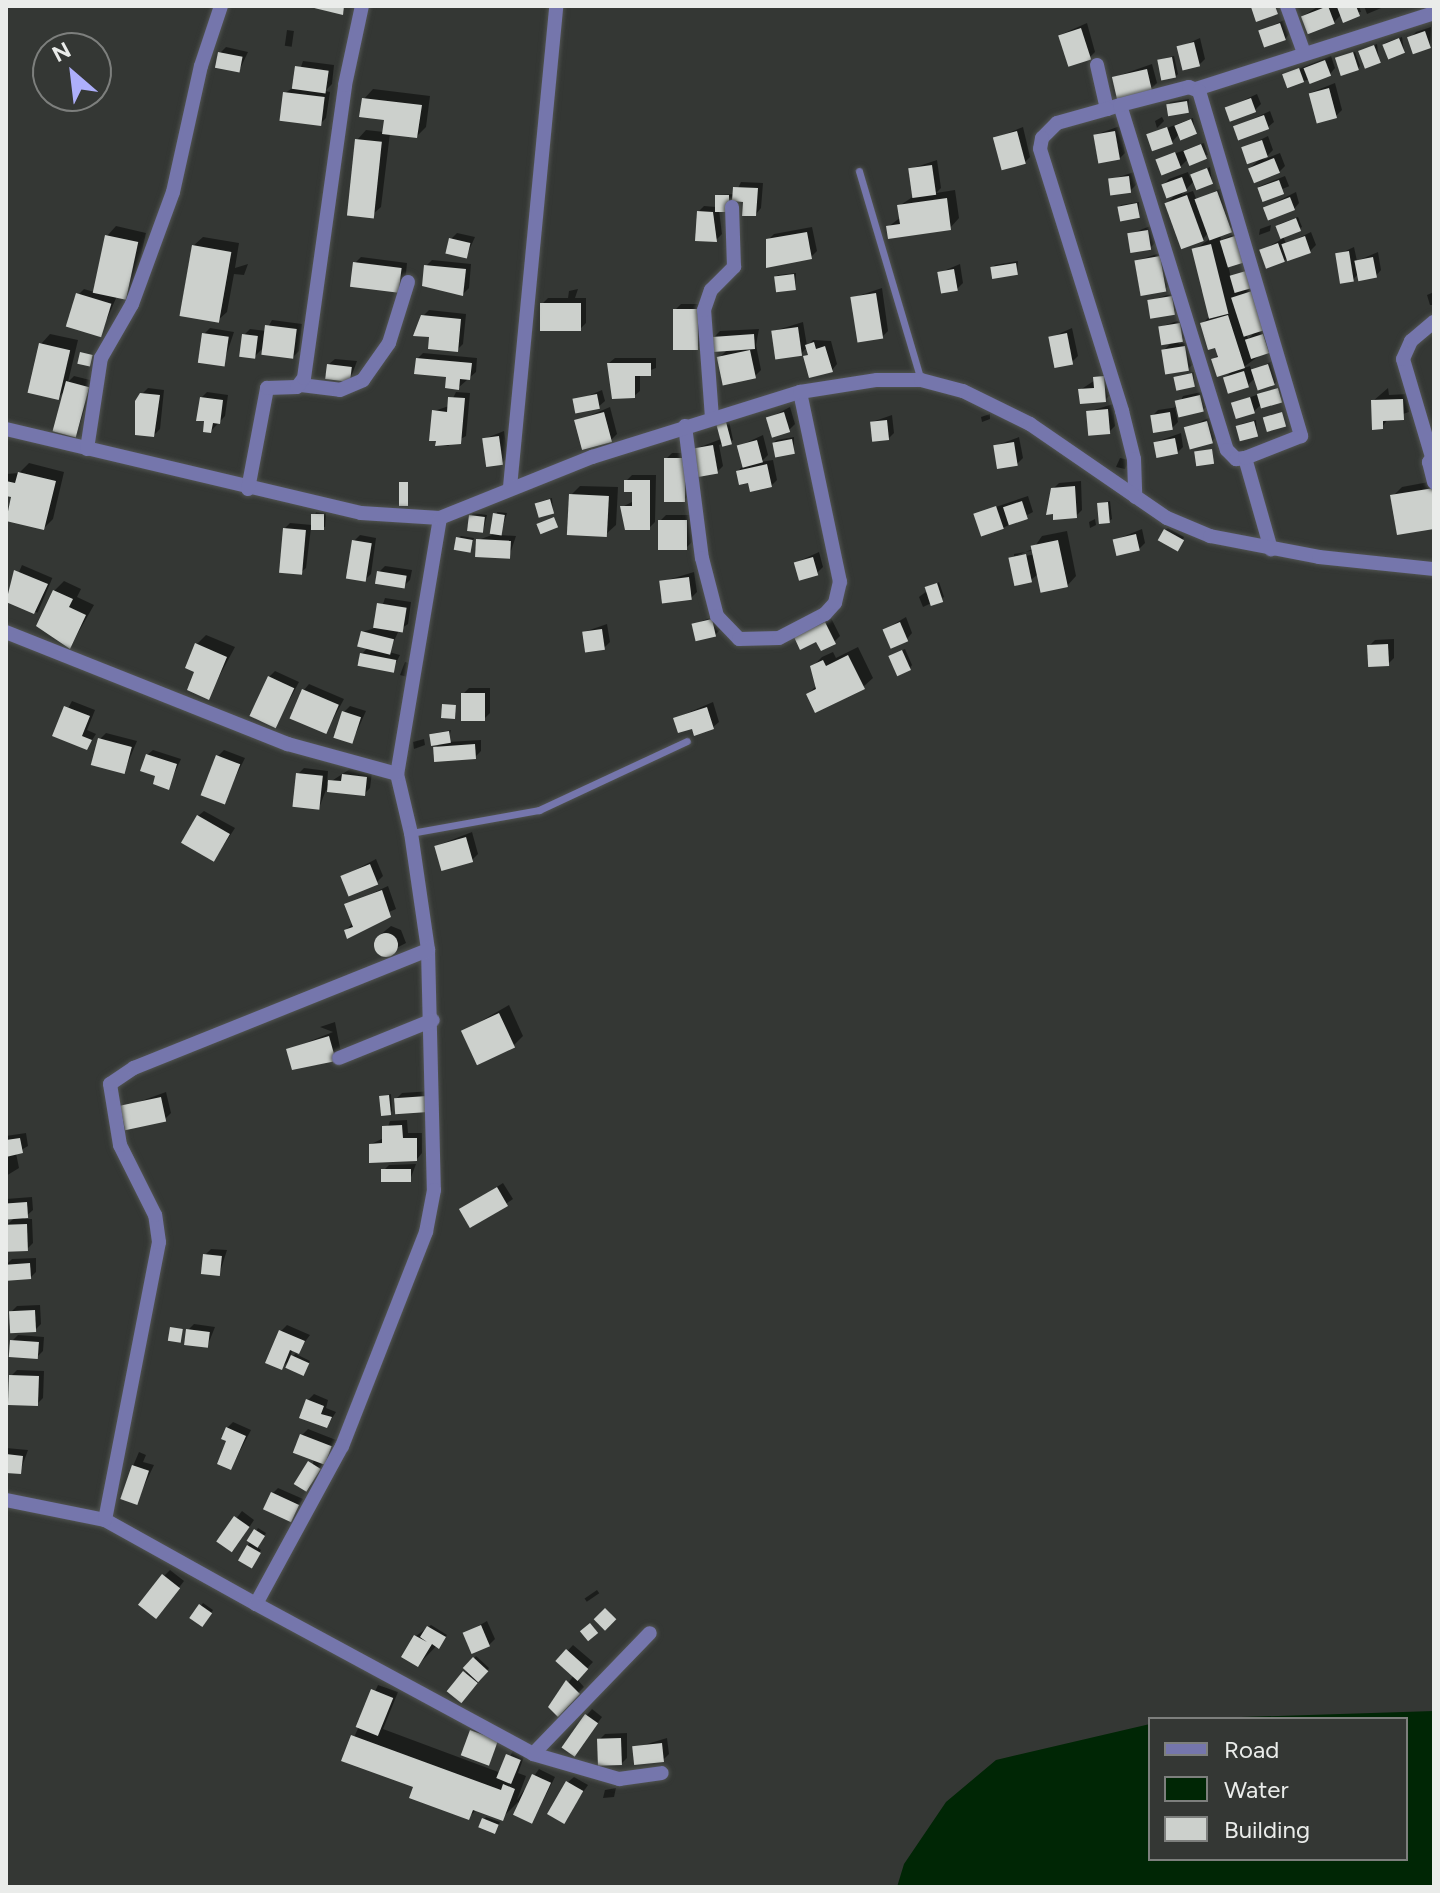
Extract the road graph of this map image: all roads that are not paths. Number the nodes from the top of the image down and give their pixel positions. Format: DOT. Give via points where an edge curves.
graph roads {
  1 [pos="221,6"];
  2 [pos="362,6"];
  3 [pos="556,6"];
  4 [pos="1287,6"];
  5 [pos="1434,13"];
  6 [pos="1304,53"];
  7 [pos="1097,65"];
  8 [pos="1196,89"];
  9 [pos="1114,107"];
  10 [pos="859,171"];
  11 [pos="732,207"];
  12 [pos="408,282"];
  13 [pos="1434,322"];
  14 [pos="921,380"];
  15 [pos="301,385"];
  16 [pos="800,392"];
  17 [pos="712,418"];
  18 [pos="685,426"];
  19 [pos="6,429"];
  20 [pos="87,449"];
  21 [pos="1433,456"];
  22 [pos="1245,458"];
  23 [pos="1434,482"];
  24 [pos="510,487"];
  25 [pos="248,489"];
  26 [pos="1135,497"];
  27 [pos="440,518"];
  28 [pos="1271,549"];
  29 [pos="1434,569"];
  30 [pos="6,632"];
  31 [pos="687,741"];
  32 [pos="397,774"];
  33 [pos="411,833"];
  34 [pos="428,950"];
  35 [pos="433,1020"];
  36 [pos="339,1058"];
  37 [pos="6,1500"];
  38 [pos="105,1520"];
  39 [pos="256,1604"];
  40 [pos="650,1633"];
  41 [pos="533,1754"];
  42 [pos="662,1773"];
  1 -- 20 [label="street" via="201,66 173,192 132,304 101,358"];
  2 -- 15 [label="street" via="345,85 315,324"];
  3 -- 24 [label="street"];
  4 -- 6 [label="street"];
  5 -- 6 [label="street"];
  6 -- 8 [label="street"];
  7 -- 9 [label="street"];
  8 -- 9 [label="street"];
  8 -- 22 [label="street" via="1301,436"];
  9 -- 22 [label="street" via="1227,450 1236,459"];
  9 -- 26 [label="street" via="1057,123 1042,138 1040,149 1122,411 1134,459"];
  10 -- 14 [label="lane"];
  11 -- 17 [label="street" via="734,267 711,290 704,310"];
  12 -- 15 [label="street" via="389,343 363,380 340,390"];
  13 -- 21 [label="street" via="1411,341 1403,359"];
  14 -- 16 [label="street" via="877,380"];
  14 -- 26 [label="street" via="963,391 1030,424"];
  15 -- 25 [label="street" via="267,388"];
  16 -- 17 [label="street"];
  16 -- 18 [label="street" via="840,582 835,603 825,614 779,638 739,639 717,616 702,558"];
  17 -- 18 [label="street"];
  18 -- 24 [label="street"];
  19 -- 20 [label="street"];
  20 -- 25 [label="street"];
  21 -- 23 [label="street"];
  22 -- 28 [label="street"];
  24 -- 27 [label="street"];
  25 -- 27 [label="street" via="361,513"];
  26 -- 28 [label="street" via="1210,536"];
  27 -- 32 [label="street"];
  28 -- 29 [label="street"];
  30 -- 32 [label="street" via="288,744"];
  31 -- 33 [label="lane" via="539,810"];
  32 -- 33 [label="street"];
  33 -- 34 [label="street"];
  34 -- 35 [label="street"];
  34 -- 38 [label="street" via="134,1068 110,1084 120,1145 155,1215 159,1242"];
  35 -- 36 [label="street"];
  35 -- 39 [label="street" via="434,1190 426,1232 342,1446"];
  37 -- 38 [label="street"];
  38 -- 39 [label="street"];
  39 -- 41 [label="street"];
  40 -- 41 [label="street"];
  41 -- 42 [label="street" via="619,1779"];
}
